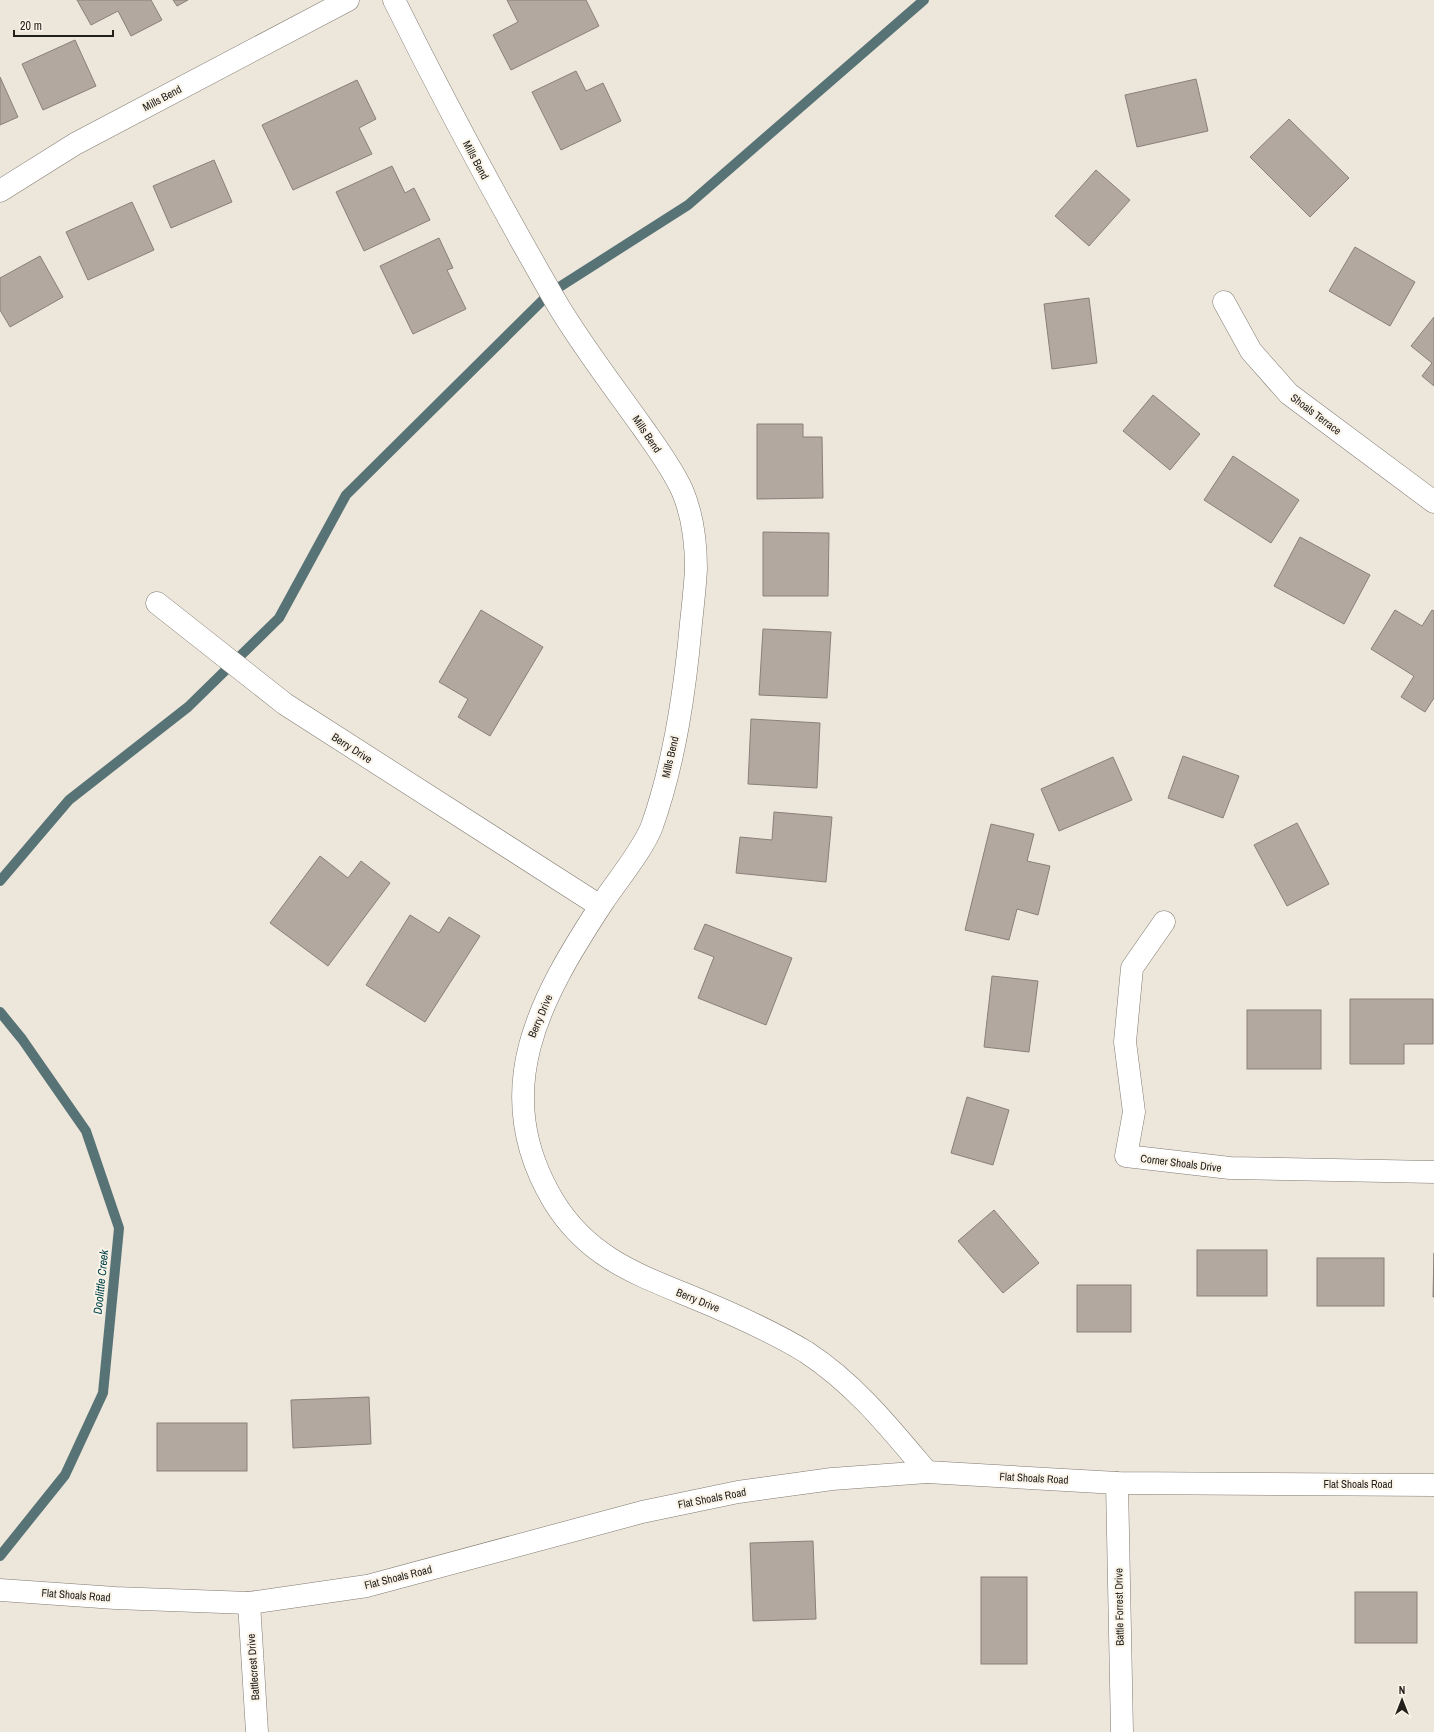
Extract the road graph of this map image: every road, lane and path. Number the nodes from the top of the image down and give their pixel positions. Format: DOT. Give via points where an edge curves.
graph roads {
  1 [pos="348,0"];
  2 [pos="394,0"];
  3 [pos="0,191"];
  4 [pos="1224,302"];
  5 [pos="1434,502"];
  6 [pos="157,603"];
  7 [pos="600,906"];
  8 [pos="1164,922"];
  9 [pos="1434,1172"];
  10 [pos="927,1472"];
  11 [pos="1117,1483"];
  12 [pos="1434,1485"];
  13 [pos="0,1590"];
  14 [pos="249,1603"];
  15 [pos="257,1732"];
  16 [pos="1122,1732"];
  1 -- 3 [label="street, Mills Bend" via="75,144"];
  2 -- 7 [label="street, Mills Bend" via="503,211 568,322 657,448 682,489 692,521 696,567 685,689 668,769 650,831"];
  4 -- 5 [label="street, Shoals Terrace" via="1252,351 1289,394"];
  6 -- 7 [label="street, Berry Drive" via="285,704"];
  7 -- 10 [label="street, Berry Drive" via="562,969 541,1012 527,1054 523,1080 525,1131 537,1167 555,1203 580,1234 628,1271 752,1323 806,1352 864,1398"];
  8 -- 9 [label="street, Corner Shoals Drive" via="1132,968 1125,1042 1134,1112 1126,1156 1230,1168"];
  10 -- 11 [label="street, Flat Shoals Road"];
  10 -- 14 [label="street, Flat Shoals Road" via="832,1479 738,1492 642,1512 366,1586"];
  11 -- 12 [label="street, Flat Shoals Road"];
  11 -- 16 [label="street, Battle Forrest Drive"];
  13 -- 14 [label="street, Flat Shoals Road"];
  14 -- 15 [label="street, Battlecrest Drive"];
}
